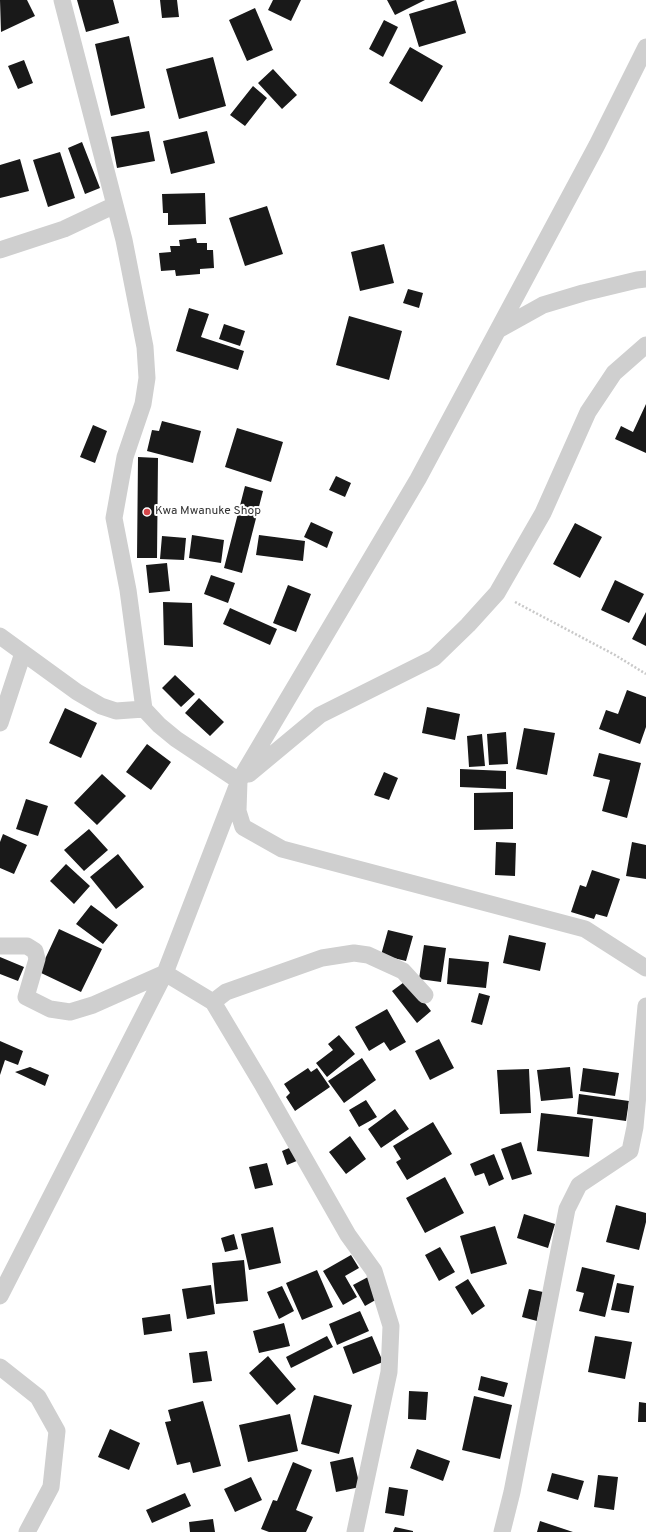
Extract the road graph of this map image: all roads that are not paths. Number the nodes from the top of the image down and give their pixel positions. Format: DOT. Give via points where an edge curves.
graph roads {
  1 [pos="62,0"];
  2 [pos="646,47"];
  3 [pos="115,205"];
  4 [pos="0,250"];
  5 [pos="646,279"];
  6 [pos="498,330"];
  7 [pos="646,345"];
  8 [pos="0,636"];
  9 [pos="23,653"];
  10 [pos="144,709"];
  11 [pos="0,723"];
  12 [pos="239,782"];
  13 [pos="0,946"];
  14 [pos="646,968"];
  15 [pos="165,973"];
  16 [pos="425,995"];
  17 [pos="213,1002"];
  18 [pos="646,1006"];
  19 [pos="0,1296"];
  20 [pos="0,1367"];
  21 [pos="26,1532"];
  22 [pos="355,1532"];
  23 [pos="502,1532"];
  1 -- 3 [label="street"];
  2 -- 6 [label="street" via="597,146"];
  3 -- 4 [label="street" via="64,228"];
  3 -- 10 [label="street" via="145,347 147,378 143,404 125,457 114,518 128,590"];
  5 -- 6 [label="street" via="543,305"];
  6 -- 12 [label="street" via="418,479"];
  7 -- 12 [label="street" via="614,373 588,412 543,513 497,593 434,658 320,715"];
  8 -- 9 [label="street"];
  9 -- 10 [label="street" via="101,706 116,711"];
  9 -- 11 [label="street"];
  10 -- 12 [label="street" via="176,739"];
  12 -- 14 [label="street" via="238,811 243,827 282,849 585,929"];
  12 -- 15 [label="street"];
  13 -- 15 [label="street" via="27,946 35,951 37,959 26,997 50,1009 70,1012 93,1005"];
  15 -- 17 [label="street"];
  15 -- 19 [label="street"];
  16 -- 17 [label="street" via="403,971 368,955 354,953 322,958 226,992"];
  17 -- 22 [label="street" via="348,1235 374,1271 391,1326 389,1372"];
  18 -- 23 [label="street" via="635,1127 630,1151 579,1185 567,1209"];
  20 -- 21 [label="street" via="38,1397 57,1431 51,1487"];
}
